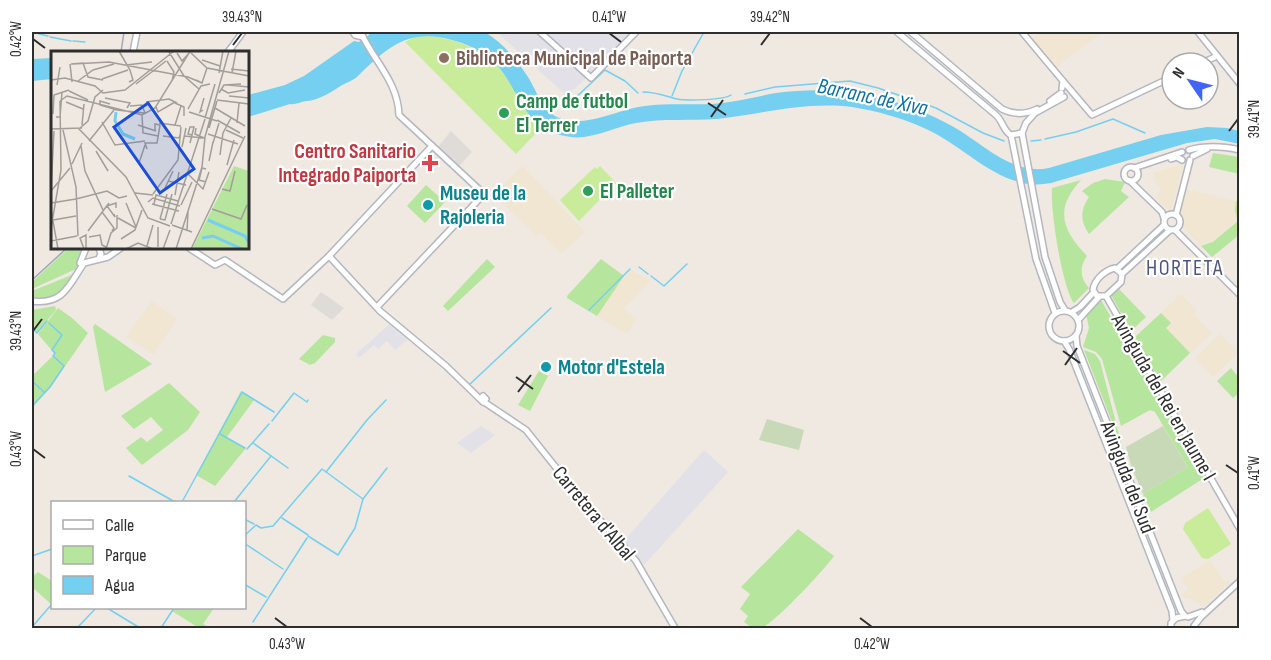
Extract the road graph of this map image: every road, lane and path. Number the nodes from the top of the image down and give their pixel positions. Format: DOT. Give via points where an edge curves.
graph roads {
  1 [pos="136,32"];
  2 [pos="243,32"];
  3 [pos="353,32"];
  4 [pos="540,32"];
  5 [pos="636,32"];
  6 [pos="897,32"];
  7 [pos="911,32"];
  8 [pos="1022,32"];
  9 [pos="1198,32"];
  10 [pos="362,34"];
  11 [pos="132,51"];
  12 [pos="229,51"];
  13 [pos="1213,51"];
  14 [pos="1220,60"];
  15 [pos="1160,82"];
  16 [pos="1239,84"];
  17 [pos="1064,89"];
  18 [pos="1075,97"];
  19 [pos="1011,113"];
  20 [pos="1021,114"];
  21 [pos="1026,123"];
  22 [pos="1004,124"];
  23 [pos="1022,133"];
  24 [pos="1011,135"];
  25 [pos="432,146"];
  26 [pos="1189,150"];
  27 [pos="1182,152"];
  28 [pos="1239,152"];
  29 [pos="1187,159"];
  30 [pos="1136,173"];
  31 [pos="1130,181"];
  32 [pos="1169,217"];
  33 [pos="1175,229"];
  34 [pos="86,249"];
  35 [pos="100,249"];
  36 [pos="120,249"];
  37 [pos="191,249"];
  38 [pos="111,255"];
  39 [pos="329,256"];
  40 [pos="87,258"];
  41 [pos="99,258"];
  42 [pos="1119,272"];
  43 [pos="1094,292"];
  44 [pos="1239,295"];
  45 [pos="1102,297"];
  46 [pos="32,301"];
  47 [pos="377,307"];
  48 [pos="1068,311"];
  49 [pos="1055,313"];
  50 [pos="1078,320"];
  51 [pos="1076,336"];
  52 [pos="1064,341"];
  53 [pos="1239,529"];
  54 [pos="1239,581"];
  55 [pos="1222,597"];
  56 [pos="1187,617"];
  57 [pos="1173,620"];
  58 [pos="1194,627"];
  59 [pos="675,628"];
  60 [pos="1171,628"];
  1 -- 11 [label="street"];
  2 -- 12 [label="street"];
  3 -- 10 [label="street"];
  4 -- 5 [label="street" via="591,78"];
  6 -- 22 [label="street"];
  7 -- 19 [label="street"];
  8 -- 17 [label="street"];
  9 -- 13 [label="street"];
  10 -- 25 [label="street" via="399,100 399,115"];
  14 -- 16 [label="street"];
  15 -- 18 [label="street" via="1091,114"];
  17 -- 18 [label="street"];
  17 -- 18 [label="street"];
  17 -- 20 [label="street" via="1034,111"];
  17 -- 21 [label="street"];
  19 -- 20 [label="street"];
  19 -- 22 [label="street"];
  20 -- 21 [label="street"];
  21 -- 23 [label="street"];
  22 -- 24 [label="street"];
  23 -- 24 [label="street"];
  23 -- 48 [label="street" via="1045,257 1060,302"];
  24 -- 49 [label="street" via="1036,259"];
  25 -- 39 [label="street"];
  25 -- 47 [label="street" via="484,194"];
  26 -- 27 [label="street"];
  26 -- 28 [label="street" via="1222,146"];
  26 -- 29 [label="street"];
  27 -- 29 [label="street"];
  27 -- 30 [label="street"];
  28 -- 29 [label="street" via="1208,149"];
  29 -- 30 [label="street" via="1175,158"];
  29 -- 32 [label="street"];
  30 -- 31 [label="street"];
  30 -- 31 [label="street" via="1128,168 1124,173"];
  30 -- 32 [label="street" via="1143,189"];
  31 -- 32 [label="street"];
  32 -- 33 [label="street"];
  32 -- 33 [label="street" via="1180,220"];
  32 -- 42 [label="street"];
  33 -- 42 [label="street"];
  33 -- 44 [label="street"];
  34 -- 40 [label="street"];
  35 -- 38 [label="street"];
  35 -- 41 [label="street"];
  36 -- 38 [label="street"];
  37 -- 39 [label="street" via="215,265 225,260 283,299"];
  38 -- 41 [label="street"];
  39 -- 47 [label="street, Carretera d'Albal"];
  40 -- 41 [label="street"];
  40 -- 46 [label="street" via="72,284 58,297"];
  42 -- 43 [label="street" via="1109,270 1096,281"];
  42 -- 45 [label="street" via="1121,282"];
  43 -- 45 [label="street, Avinguda del Rei en Jaume I"];
  43 -- 48 [label="street" via="1080,307"];
  45 -- 50 [label="street"];
  45 -- 53 [label="street, Avinguda del Rei en Jaume I"];
  47 -- 59 [label="street, Carretera d'Albal" via="482,399 526,430 636,561"];
  48 -- 49 [label="street"];
  48 -- 50 [label="street"];
  49 -- 52 [label="street" via="1049,328 1054,337"];
  50 -- 51 [label="street"];
  51 -- 52 [label="street"];
  51 -- 56 [label="street, Avinguda del Sud" via="1181,611"];
  52 -- 57 [label="street, Avinguda del Sud"];
  54 -- 55 [label="street"];
  55 -- 56 [label="street"];
  55 -- 58 [label="street"];
  56 -- 57 [label="street"];
  56 -- 58 [label="street, Avinguda del Sud"];
  57 -- 60 [label="street"];
}
